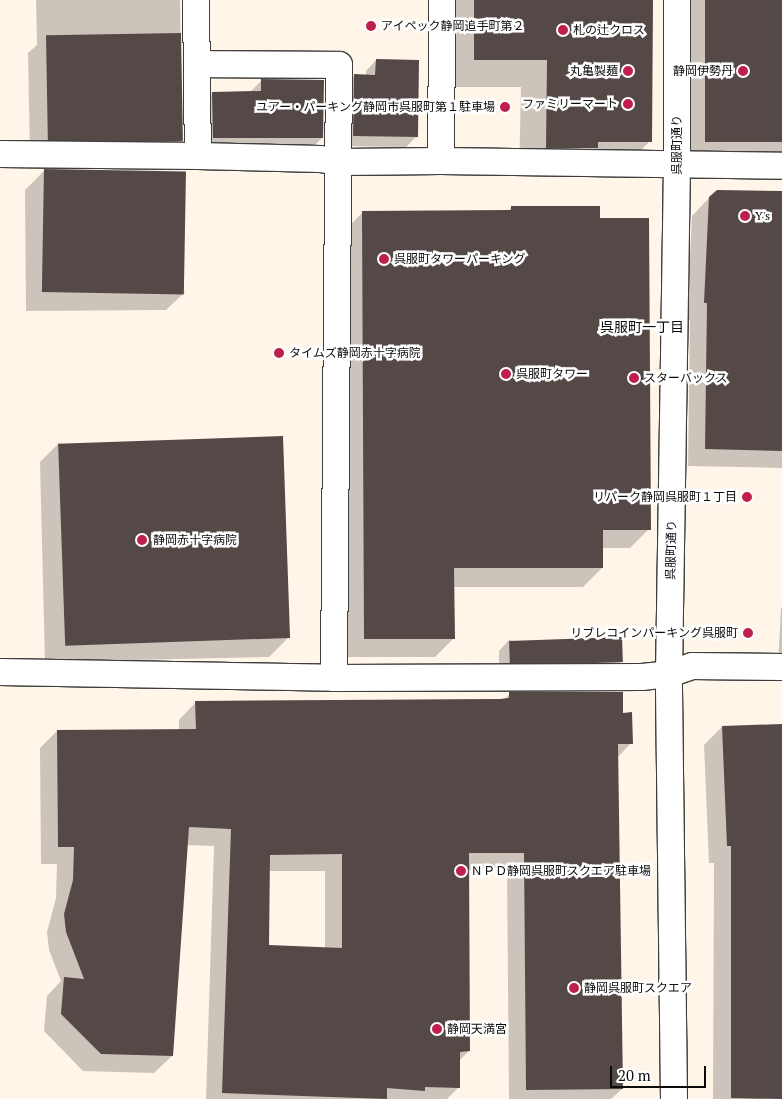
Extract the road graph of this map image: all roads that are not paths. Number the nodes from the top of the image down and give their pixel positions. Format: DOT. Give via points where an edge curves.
graph roads {
  1 [pos="196,0"];
  2 [pos="442,0"];
  3 [pos="677,0"];
  4 [pos="196,64"];
  5 [pos="0,154"];
  6 [pos="198,156"];
  7 [pos="441,161"];
  8 [pos="340,162"];
  9 [pos="677,164"];
  10 [pos="782,166"];
  11 [pos="782,667"];
  12 [pos="0,672"];
  13 [pos="669,674"];
  14 [pos="334,678"];
  15 [pos="674,1099"];
  1 -- 4 [label="street"];
  2 -- 7 [label="street"];
  3 -- 9 [label="street, 呉服町通り"];
  4 -- 6 [label="street"];
  4 -- 8 [label="street" via="339,65"];
  5 -- 6 [label="street"];
  6 -- 8 [label="street"];
  7 -- 8 [label="street"];
  7 -- 9 [label="street"];
  8 -- 14 [label="street"];
  9 -- 10 [label="street"];
  9 -- 13 [label="street, 呉服町通り"];
  11 -- 13 [label="street" via="692,666"];
  12 -- 14 [label="street"];
  13 -- 14 [label="street" via="642,677"];
  13 -- 15 [label="street, 呉服町通り"];
}
